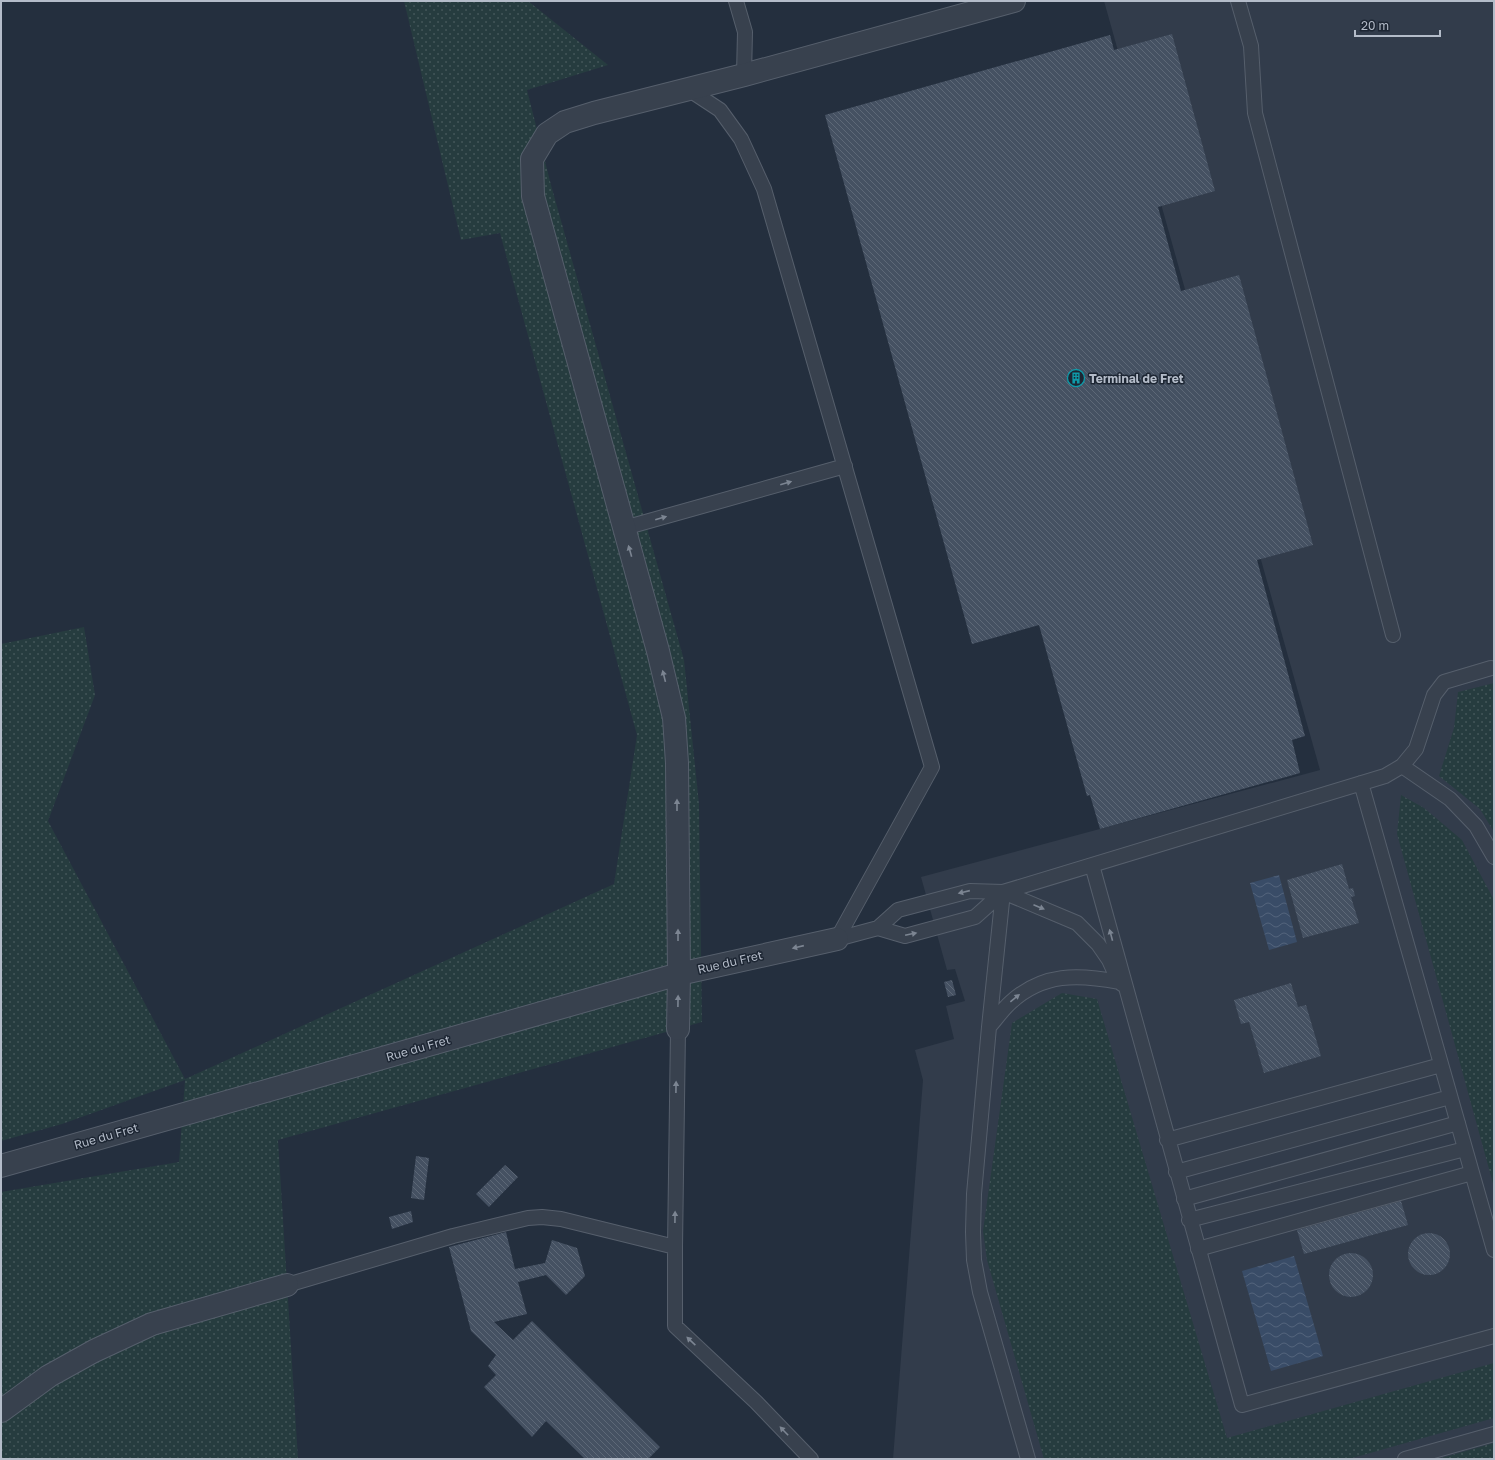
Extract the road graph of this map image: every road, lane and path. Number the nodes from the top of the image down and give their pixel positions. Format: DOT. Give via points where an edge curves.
graph roads {
  1 [pos="736,1"];
  2 [pos="1014,1"];
  3 [pos="1238,1"];
  4 [pos="744,75"];
  5 [pos="688,89"];
  6 [pos="844,466"];
  7 [pos="624,528"];
  8 [pos="1394,635"];
  9 [pos="1491,668"];
  10 [pos="1402,766"];
  11 [pos="1361,784"];
  12 [pos="1494,857"];
  13 [pos="1092,865"];
  14 [pos="1003,892"];
  15 [pos="878,928"];
  16 [pos="836,939"];
  17 [pos="679,974"];
  18 [pos="1122,984"];
  19 [pos="989,1028"];
  20 [pos="678,1029"];
  21 [pos="1441,1065"];
  22 [pos="1450,1097"];
  23 [pos="1458,1123"];
  24 [pos="1167,1140"];
  25 [pos="1465,1149"];
  26 [pos="1,1166"];
  27 [pos="1176,1172"];
  28 [pos="1472,1173"];
  29 [pos="1184,1199"];
  30 [pos="1190,1220"];
  31 [pos="674,1247"];
  32 [pos="1198,1249"];
  33 [pos="1494,1250"];
  34 [pos="287,1285"];
  35 [pos="1494,1336"];
  36 [pos="1,1411"];
  37 [pos="1494,1434"];
  38 [pos="811,1459"];
  39 [pos="1028,1459"];
  40 [pos="1405,1459"];
  1 -- 4 [label="lane" via="745,32"];
  2 -- 4 [label="street"];
  3 -- 8 [label="lane" via="1251,46 1256,114"];
  4 -- 5 [label="street"];
  5 -- 6 [label="lane" via="720,110 741,139 764,189"];
  5 -- 7 [label="street" via="565,122 547,134 532,159 534,196"];
  7 -- 6 [label="lane, one-way"];
  6 -- 16 [label="lane" via="932,767"];
  17 -- 7 [label="street, one-way" via="677,763 674,718"];
  9 -- 10 [label="lane" via="1444,682 1434,695 1416,749"];
  10 -- 11 [label="lane" via="1385,776"];
  10 -- 12 [label="lane" via="1450,799 1476,826"];
  11 -- 13 [label="lane"];
  11 -- 21 [label="lane"];
  13 -- 14 [label="lane"];
  18 -- 13 [label="lane, one-way"];
  14 -- 15 [label="lane, one-way" via="970,891 898,910"];
  15 -- 14 [label="lane, one-way" via="905,936 975,917"];
  14 -- 18 [label="lane, one-way" via="1077,923 1106,954"];
  14 -- 19 [label="lane"];
  15 -- 16 [label="lane"];
  16 -- 17 [label="street, Rue du Fret, one-way"];
  20 -- 17 [label="street, one-way"];
  17 -- 26 [label="street, Rue du Fret"];
  19 -- 18 [label="lane, one-way" via="1010,1003 1039,983 1078,977"];
  18 -- 24 [label="lane"];
  19 -- 39 [label="lane" via="974,1194 974,1260 980,1292"];
  31 -- 20 [label="lane, one-way"];
  21 -- 22 [label="lane"];
  21 -- 24 [label="lane"];
  22 -- 23 [label="lane"];
  22 -- 27 [label="lane"];
  23 -- 25 [label="lane"];
  23 -- 29 [label="lane"];
  24 -- 27 [label="lane"];
  25 -- 28 [label="lane"];
  25 -- 30 [label="lane"];
  27 -- 29 [label="lane"];
  28 -- 32 [label="lane"];
  28 -- 33 [label="lane"];
  29 -- 30 [label="lane"];
  30 -- 32 [label="lane"];
  31 -- 34 [label="lane" via="561,1219 528,1218 453,1236"];
  38 -- 31 [label="lane, one-way" via="756,1402 675,1326"];
  32 -- 35 [label="lane" via="1242,1405"];
  34 -- 36 [label="street" via="152,1324 49,1376"];
  37 -- 40 [label="lane"];
}
